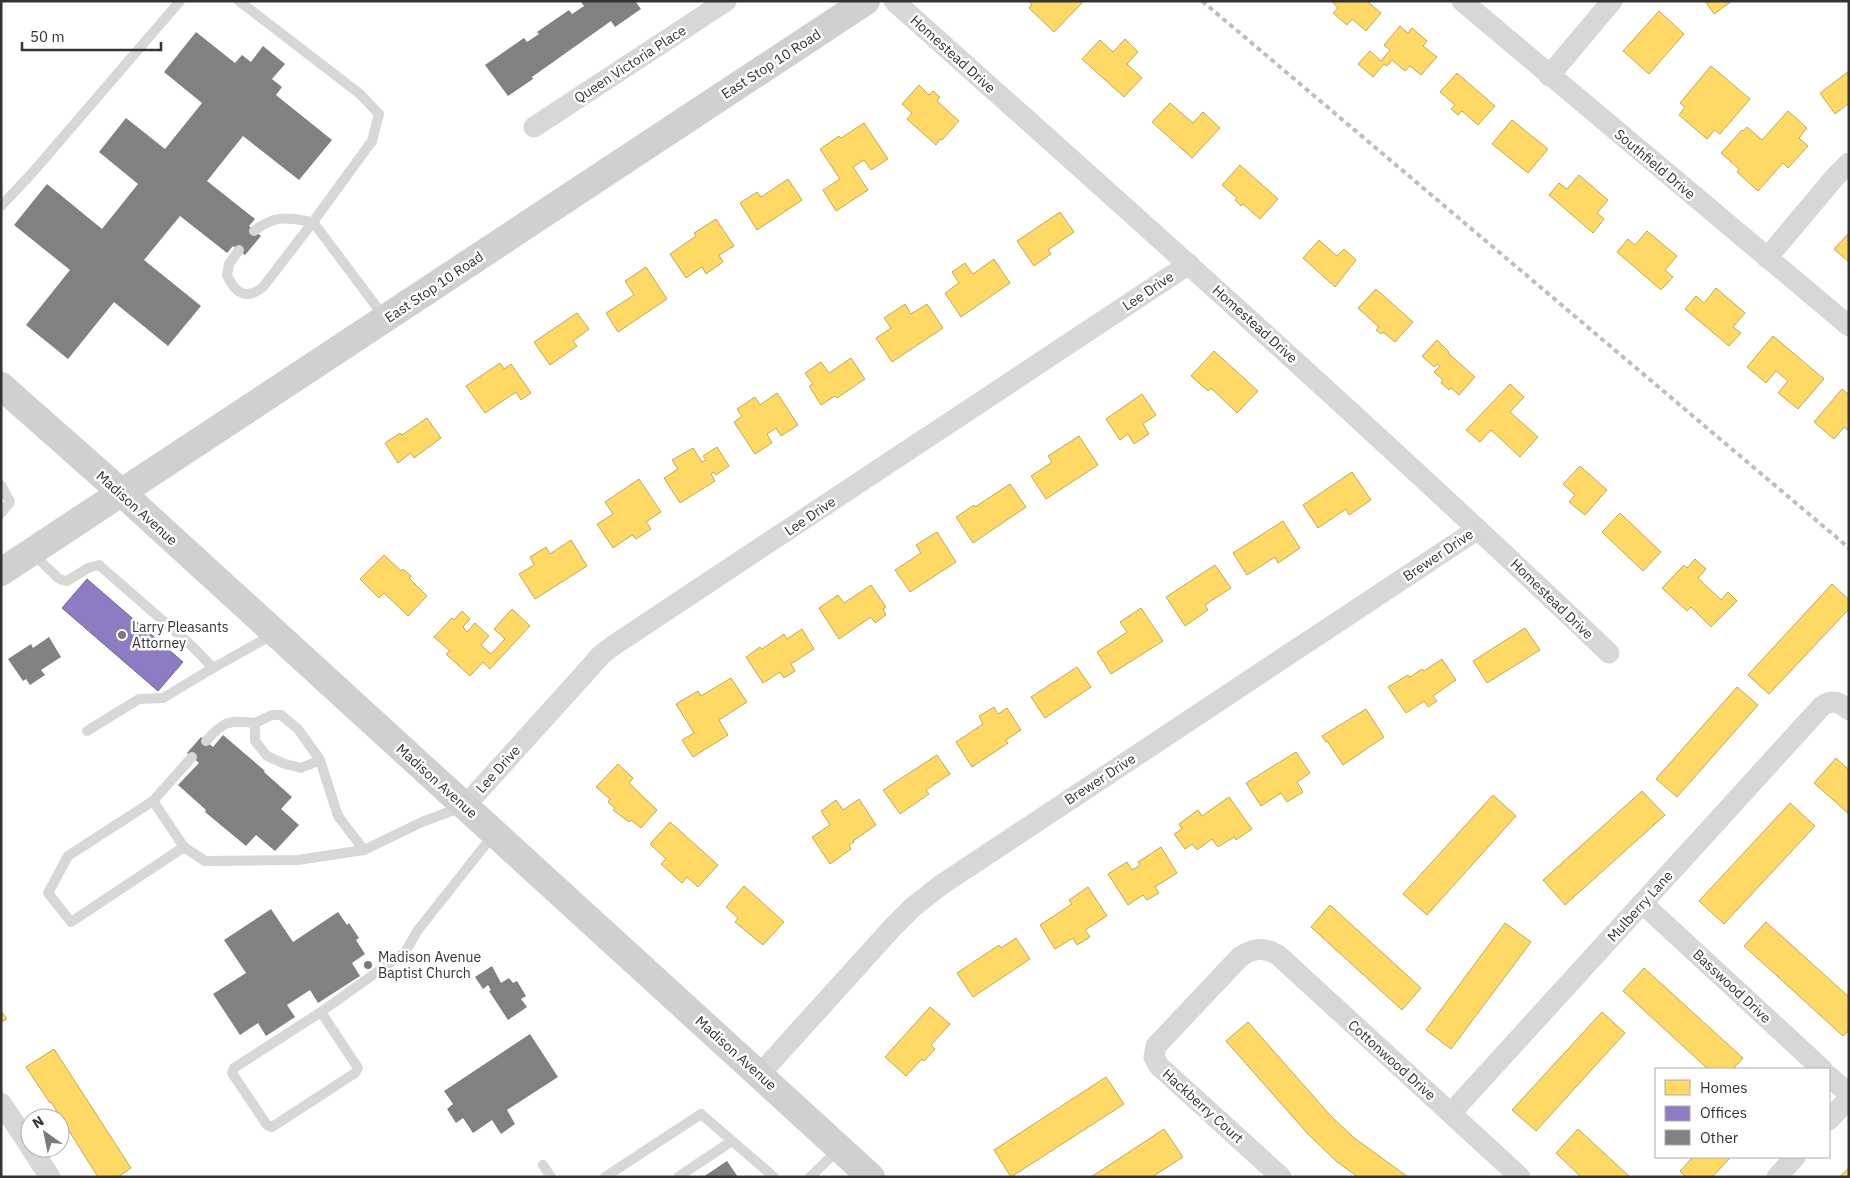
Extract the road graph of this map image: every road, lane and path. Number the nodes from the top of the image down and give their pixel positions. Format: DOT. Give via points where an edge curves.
graph roads {
  1 [pos="180,1"];
  2 [pos="239,1"];
  3 [pos="726,1"];
  4 [pos="866,1"];
  5 [pos="894,1"];
  6 [pos="1462,1"];
  7 [pos="1612,1"];
  8 [pos="1549,76"];
  9 [pos="534,127"];
  10 [pos="1849,163"];
  11 [pos="1,206"];
  12 [pos="313,222"];
  13 [pos="254,230"];
  14 [pos="239,250"];
  15 [pos="1768,258"];
  16 [pos="1189,264"];
  17 [pos="386,318"];
  18 [pos="1849,326"];
  19 [pos="1,386"];
  20 [pos="1,485"];
  21 [pos="122,493"];
  22 [pos="1,513"];
  23 [pos="1478,529"];
  24 [pos="32,552"];
  25 [pos="1,572"];
  26 [pos="275,633"];
  27 [pos="1609,653"];
  28 [pos="213,668"];
  29 [pos="1840,706"];
  30 [pos="255,723"];
  31 [pos="88,731"];
  32 [pos="206,741"];
  33 [pos="192,758"];
  34 [pos="320,760"];
  35 [pos="153,801"];
  36 [pos="465,806"];
  37 [pos="495,834"];
  38 [pos="184,847"];
  39 [pos="364,850"];
  40 [pos="1642,903"];
  41 [pos="1260,948"];
  42 [pos="321,1012"];
  43 [pos="1821,1068"];
  44 [pos="760,1074"];
  45 [pos="1830,1077"];
  46 [pos="1849,1094"];
  47 [pos="1849,1098"];
  48 [pos="1,1103"];
  49 [pos="1451,1113"];
  50 [pos="1830,1119"];
  51 [pos="20,1132"];
  52 [pos="732,1141"];
  53 [pos="839,1148"];
  54 [pos="37,1158"];
  55 [pos="1794,1158"];
  56 [pos="544,1166"];
  57 [pos="50,1177"];
  58 [pos="551,1177"];
  59 [pos="605,1177"];
  60 [pos="678,1177"];
  61 [pos="774,1177"];
  62 [pos="810,1177"];
  63 [pos="871,1177"];
  64 [pos="1281,1177"];
  65 [pos="1520,1177"];
  66 [pos="1777,1177"];
  1 -- 11 [label="lane"];
  2 -- 12 [label="lane" via="360,94 379,114 372,141"];
  3 -- 9 [label="street, Queen Victoria Place"];
  4 -- 17 [label="main road, East Stop 10 Road"];
  5 -- 16 [label="street, Homestead Drive"];
  6 -- 8 [label="street, Southfield Drive"];
  7 -- 8 [label="street"];
  8 -- 15 [label="street, Southfield Drive"];
  10 -- 15 [label="street"];
  12 -- 13 [label="lane" via="284,218 265,222"];
  12 -- 14 [label="lane" via="255,293 244,294 236,290 227,275 229,264"];
  12 -- 17 [label="lane"];
  15 -- 18 [label="street, Southfield Drive"];
  16 -- 23 [label="street, Homestead Drive"];
  16 -- 36 [label="street, Lee Drive" via="614,645 601,655"];
  17 -- 21 [label="main road, East Stop 10 Road"];
  19 -- 21 [label="main road, Madison Avenue"];
  20 -- 22 [label="lane" via="10,502"];
  21 -- 24 [label="main road, East Stop 10 Road"];
  21 -- 26 [label="main road, Madison Avenue"];
  23 -- 27 [label="street, Homestead Drive"];
  23 -- 44 [label="street, Brewer Drive" via="941,885 893,927"];
  24 -- 25 [label="main road, East Stop 10 Road"];
  24 -- 28 [label="lane" via="67,582 88,568 99,565"];
  26 -- 28 [label="lane"];
  26 -- 36 [label="main road, Madison Avenue"];
  28 -- 31 [label="lane" via="163,698 139,699"];
  29 -- 40 [label="street, Mulberry Lane" via="1822,706"];
  30 -- 32 [label="lane" via="227,723 219,726"];
  30 -- 34 [label="lane" via="272,715 281,715 298,729"];
  30 -- 34 [label="lane" via="255,741 267,756 301,768"];
  33 -- 35 [label="lane"];
  34 -- 39 [label="lane" via="338,816"];
  35 -- 38 [label="lane"];
  35 -- 38 [label="lane" via="68,856 48,893 71,922"];
  36 -- 37 [label="main road, Madison Avenue"];
  36 -- 39 [label="lane" via="422,822"];
  37 -- 42 [label="lane" via="418,930 405,952"];
  37 -- 44 [label="main road, Madison Avenue"];
  38 -- 39 [label="lane" via="205,861 298,860"];
  40 -- 43 [label="street, Basswood Drive"];
  40 -- 49 [label="street, Mulberry Lane"];
  41 -- 49 [label="street, Cottonwood Drive" via="1278,955"];
  41 -- 64 [label="street, Hackberry Court" via="1240,956 1156,1046 1154,1057 1159,1066"];
  42 -- 42 [label="lane" via="232,1072 267,1126 272,1127 358,1068"];
  44 -- 53 [label="main road, Madison Avenue"];
  45 -- 46 [label="street"];
  47 -- 50 [label="street"];
  48 -- 51 [label="street"];
  49 -- 65 [label="street, Cottonwood Drive"];
  52 -- 59 [label="lane" via="701,1114"];
  52 -- 60 [label="lane"];
  52 -- 61 [label="lane"];
  53 -- 62 [label="lane"];
  53 -- 63 [label="main road, Madison Avenue"];
  54 -- 57 [label="street"];
  55 -- 66 [label="street"];
  56 -- 58 [label="lane"];
}
